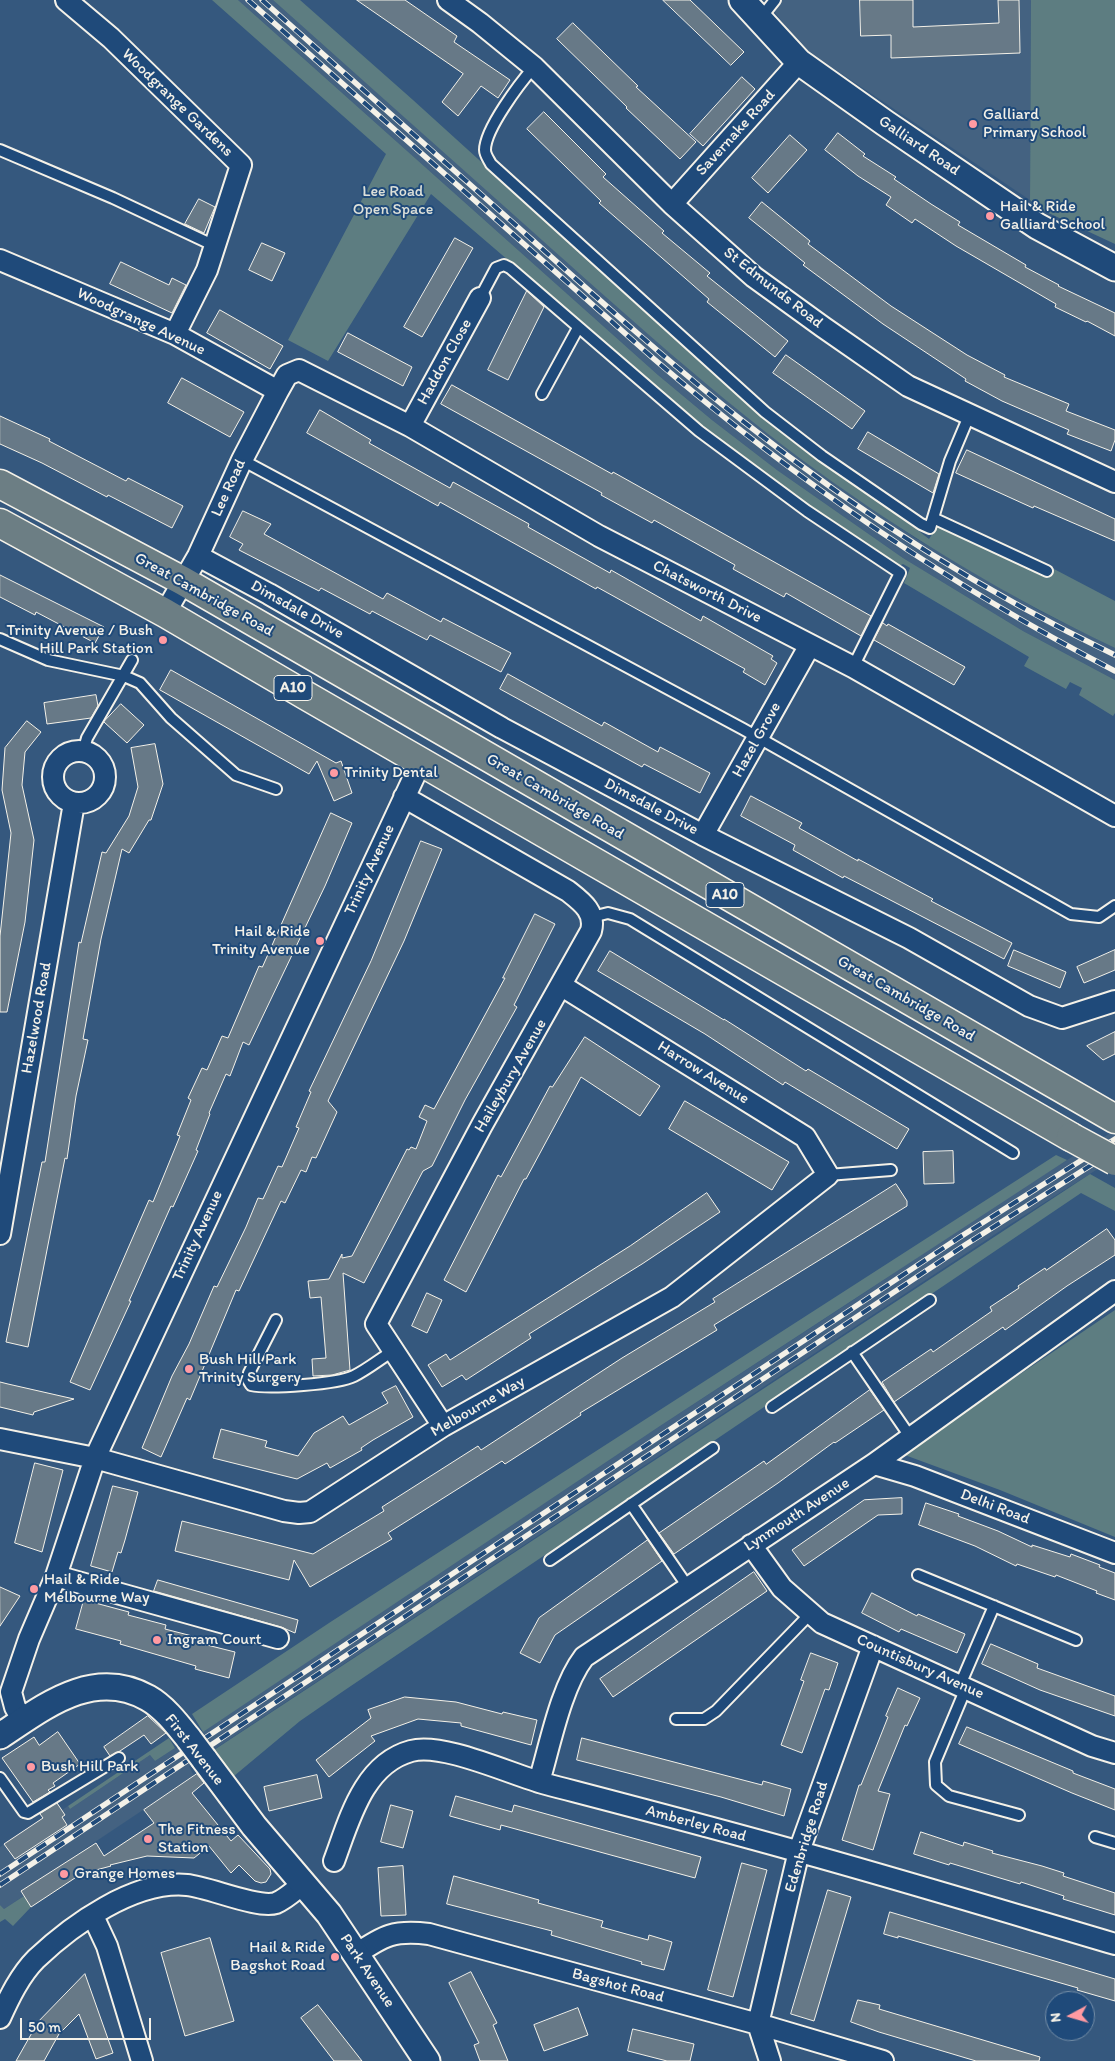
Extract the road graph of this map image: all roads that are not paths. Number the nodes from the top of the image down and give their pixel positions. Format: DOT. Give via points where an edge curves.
graph roads {
  1 [pos="66,0"];
  2 [pos="448,0"];
  3 [pos="742,0"];
  4 [pos="775,0"];
  5 [pos="759,20"];
  6 [pos="799,62"];
  7 [pos="534,67"];
  8 [pos="0,150"];
  9 [pos="672,204"];
  10 [pos="215,246"];
  11 [pos="0,260"];
  12 [pos="1115,268"];
  13 [pos="480,298"];
  14 [pos="578,328"];
  15 [pos="175,334"];
  16 [pos="299,370"];
  17 [pos="278,391"];
  18 [pos="542,394"];
  19 [pos="969,416"];
  20 [pos="410,426"];
  21 [pos="242,460"];
  22 [pos="1115,482"];
  23 [pos="0,484"];
  24 [pos="933,518"];
  25 [pos="0,524"];
  26 [pos="198,556"];
  27 [pos="1047,572"];
  28 [pos="183,581"];
  29 [pos="165,613"];
  30 [pos="0,639"];
  31 [pos="810,645"];
  32 [pos="132,660"];
  33 [pos="853,666"];
  34 [pos="342,674"];
  35 [pos="124,676"];
  36 [pos="758,738"];
  37 [pos="83,752"];
  38 [pos="421,762"];
  39 [pos="276,789"];
  40 [pos="404,797"];
  41 [pos="74,803"];
  42 [pos="1115,816"];
  43 [pos="703,835"];
  44 [pos="1115,906"];
  45 [pos="592,917"];
  46 [pos="562,986"];
  47 [pos="1115,1001"];
  48 [pos="1111,1117"];
  49 [pos="1013,1153"];
  50 [pos="1115,1161"];
  51 [pos="891,1170"];
  52 [pos="828,1175"];
  53 [pos="0,1234"];
  54 [pos="1115,1291"];
  55 [pos="930,1300"];
  56 [pos="276,1320"];
  57 [pos="393,1351"];
  58 [pos="852,1352"];
  59 [pos="772,1407"];
  60 [pos="443,1426"];
  61 [pos="911,1438"];
  62 [pos="0,1439"];
  63 [pos="713,1448"];
  64 [pos="95,1458"];
  65 [pos="874,1464"];
  66 [pos="631,1504"];
  67 [pos="751,1545"];
  68 [pos="1115,1553"];
  69 [pos="550,1560"];
  70 [pos="918,1575"];
  71 [pos="56,1576"];
  72 [pos="688,1587"];
  73 [pos="994,1606"];
  74 [pos="811,1613"];
  75 [pos="278,1638"];
  76 [pos="1076,1640"];
  77 [pos="873,1646"];
  78 [pos="963,1687"];
  79 [pos="676,1719"];
  80 [pos="23,1721"];
  81 [pos="0,1736"];
  82 [pos="1115,1753"];
  83 [pos="119,1758"];
  84 [pos="0,1778"];
  85 [pos="539,1782"];
  86 [pos="1019,1815"];
  87 [pos="1095,1836"];
  88 [pos="1115,1843"];
  89 [pos="799,1851"];
  90 [pos="334,1861"];
  91 [pos="304,1883"];
  92 [pos="92,1916"];
  93 [pos="1115,1944"];
  94 [pos="355,1954"];
  95 [pos="0,2018"];
  96 [pos="758,2024"];
  97 [pos="142,2061"];
  98 [pos="427,2061"];
  99 [pos="770,2061"];
  100 [pos="883,2061"];
  1 -- 10 [label="street, Woodgrange Gardens" via="111,38 241,165"];
  2 -- 7 [label="street, St Edmunds Road"];
  3 -- 5 [label="street, Galliard Road"];
  4 -- 5 [label="lane"];
  5 -- 6 [label="street, Galliard Road"];
  6 -- 9 [label="street, Savernake Road"];
  6 -- 12 [label="street, Galliard Road" via="1037,226"];
  7 -- 9 [label="street, St Edmunds Road"];
  7 -- 24 [label="lane" via="504,107 488,137 485,150 491,164 765,412 921,524 930,528"];
  8 -- 10 [label="lane"];
  9 -- 19 [label="street, St Edmunds Road" via="754,276 823,327 908,386"];
  10 -- 15 [label="street, Woodgrange Gardens" via="207,270"];
  11 -- 15 [label="street, Woodgrange Avenue"];
  13 -- 14 [label="lane" via="496,268 504,265"];
  13 -- 20 [label="street, Haddon Close"];
  14 -- 18 [label="lane"];
  14 -- 33 [label="lane" via="699,431 807,511 900,573"];
  15 -- 17 [label="street, Woodgrange Avenue"];
  16 -- 17 [label="street, Lee Road" via="287,375"];
  16 -- 20 [label="street, Chatsworth Drive"];
  17 -- 21 [label="street, Lee Road"];
  19 -- 22 [label="street, St Edmunds Road"];
  19 -- 24 [label="lane" via="950,461"];
  20 -- 31 [label="street, Chatsworth Drive" via="599,536"];
  21 -- 26 [label="street, Lee Road"];
  21 -- 36 [label="lane"];
  23 -- 28 [label="highway, Great Cambridge Road / A10"];
  24 -- 27 [label="lane"];
  25 -- 29 [label="highway, A10"];
  26 -- 28 [label="street, Lee Road"];
  26 -- 43 [label="street, Dimsdale Drive" via="502,728"];
  28 -- 29 [label="street, Lee Road"];
  28 -- 34 [label="highway, Great Cambridge Road / A10"];
  29 -- 38 [label="highway, A10"];
  30 -- 35 [label="lane" via="48,660"];
  31 -- 33 [label="street, Chatsworth Drive"];
  31 -- 36 [label="street, Hazel Grove"];
  32 -- 35 [label="lane"];
  33 -- 42 [label="street, Chatsworth Drive"];
  34 -- 38 [label="highway, A10" via="418,734 426,743 427,752"];
  34 -- 48 [label="highway, Great Cambridge Road / A10"];
  35 -- 37 [label="lane" via="87,738"];
  35 -- 39 [label="lane" via="140,683 170,718 236,775"];
  36 -- 43 [label="street, Hazel Grove"];
  36 -- 44 [label="lane" via="1071,914 1099,917"];
  37 -- 41 [label="street" via="66,755 55,768 55,786 59,794"];
  37 -- 41 [label="street" via="91,754 102,766 104,782 102,790 90,801"];
  38 -- 40 [label="street, Trinity Avenue"];
  38 -- 50 [label="highway, A10, bridge"];
  40 -- 45 [label="street" via="568,891 585,905"];
  40 -- 64 [label="street, Trinity Avenue"];
  41 -- 53 [label="street, Hazelwood Road"];
  43 -- 47 [label="street, Dimsdale Drive" via="909,938 1029,1006 1062,1018"];
  45 -- 46 [label="street, Haileybury Avenue" via="591,932"];
  45 -- 49 [label="lane" via="608,913 630,919"];
  46 -- 52 [label="street, Harrow Avenue" via="805,1137"];
  46 -- 57 [label="street, Haileybury Avenue" via="482,1125 376,1324"];
  51 -- 52 [label="lane"];
  52 -- 60 [label="street, Melbourne Way" via="672,1297"];
  54 -- 61 [label="street, Lynmouth Avenue"];
  55 -- 58 [label="lane"];
  56 -- 57 [label="lane" via="249,1374 251,1385 306,1384 353,1377"];
  57 -- 60 [label="street, Haileybury Avenue"];
  58 -- 59 [label="lane"];
  58 -- 61 [label="lane"];
  60 -- 64 [label="street, Melbourne Way" via="310,1512 284,1511"];
  61 -- 65 [label="street, Lynmouth Avenue"];
  62 -- 64 [label="street, Melbourne Way"];
  63 -- 66 [label="lane"];
  64 -- 71 [label="street, Trinity Avenue"];
  65 -- 67 [label="street, Lynmouth Avenue"];
  65 -- 68 [label="street, Delhi Road" via="915,1476"];
  66 -- 69 [label="lane"];
  66 -- 72 [label="lane"];
  67 -- 72 [label="street, Lynmouth Avenue"];
  67 -- 74 [label="street, Countisbury Avenue" via="782,1588"];
  70 -- 73 [label="lane"];
  71 -- 75 [label="street"];
  71 -- 80 [label="street, Trinity Avenue" via="11,1692"];
  72 -- 85 [label="street, Lynmouth Avenue" via="584,1657 576,1668 559,1713"];
  73 -- 76 [label="lane"];
  73 -- 78 [label="lane"];
  74 -- 77 [label="street, Countisbury Avenue" via="822,1623"];
  74 -- 79 [label="lane" via="716,1711 704,1719"];
  77 -- 78 [label="street, Countisbury Avenue"];
  77 -- 89 [label="street, Edenbridge Road"];
  78 -- 82 [label="street, Countisbury Avenue" via="1092,1746"];
  78 -- 86 [label="lane" via="935,1762 936,1785 949,1796"];
  80 -- 81 [label="street, First Avenue"];
  80 -- 91 [label="street, First Avenue, bridge" via="69,1693 103,1687 119,1688 148,1698 162,1708 189,1738 229,1795"];
  83 -- 84 [label="lane" via="28,1813"];
  85 -- 89 [label="street, Amberley Road"];
  85 -- 90 [label="street, Amberley Road" via="456,1755 430,1750 398,1756 372,1778 358,1800"];
  87 -- 88 [label="lane"];
  89 -- 93 [label="street, Amberley Road"];
  89 -- 96 [label="street, Edenbridge Road"];
  91 -- 92 [label="street" via="275,1903 263,1904 216,1890 186,1885 165,1886 139,1892 110,1904"];
  91 -- 94 [label="street, Park Avenue"];
  92 -- 95 [label="street" via="35,1960 9,1997"];
  92 -- 97 [label="street" via="107,1946"];
  94 -- 96 [label="street, Bagshot Road" via="380,1938 397,1933 429,1934"];
  94 -- 98 [label="street, Park Avenue"];
  96 -- 99 [label="street"];
  96 -- 100 [label="street, Bagshot Road"];
}
